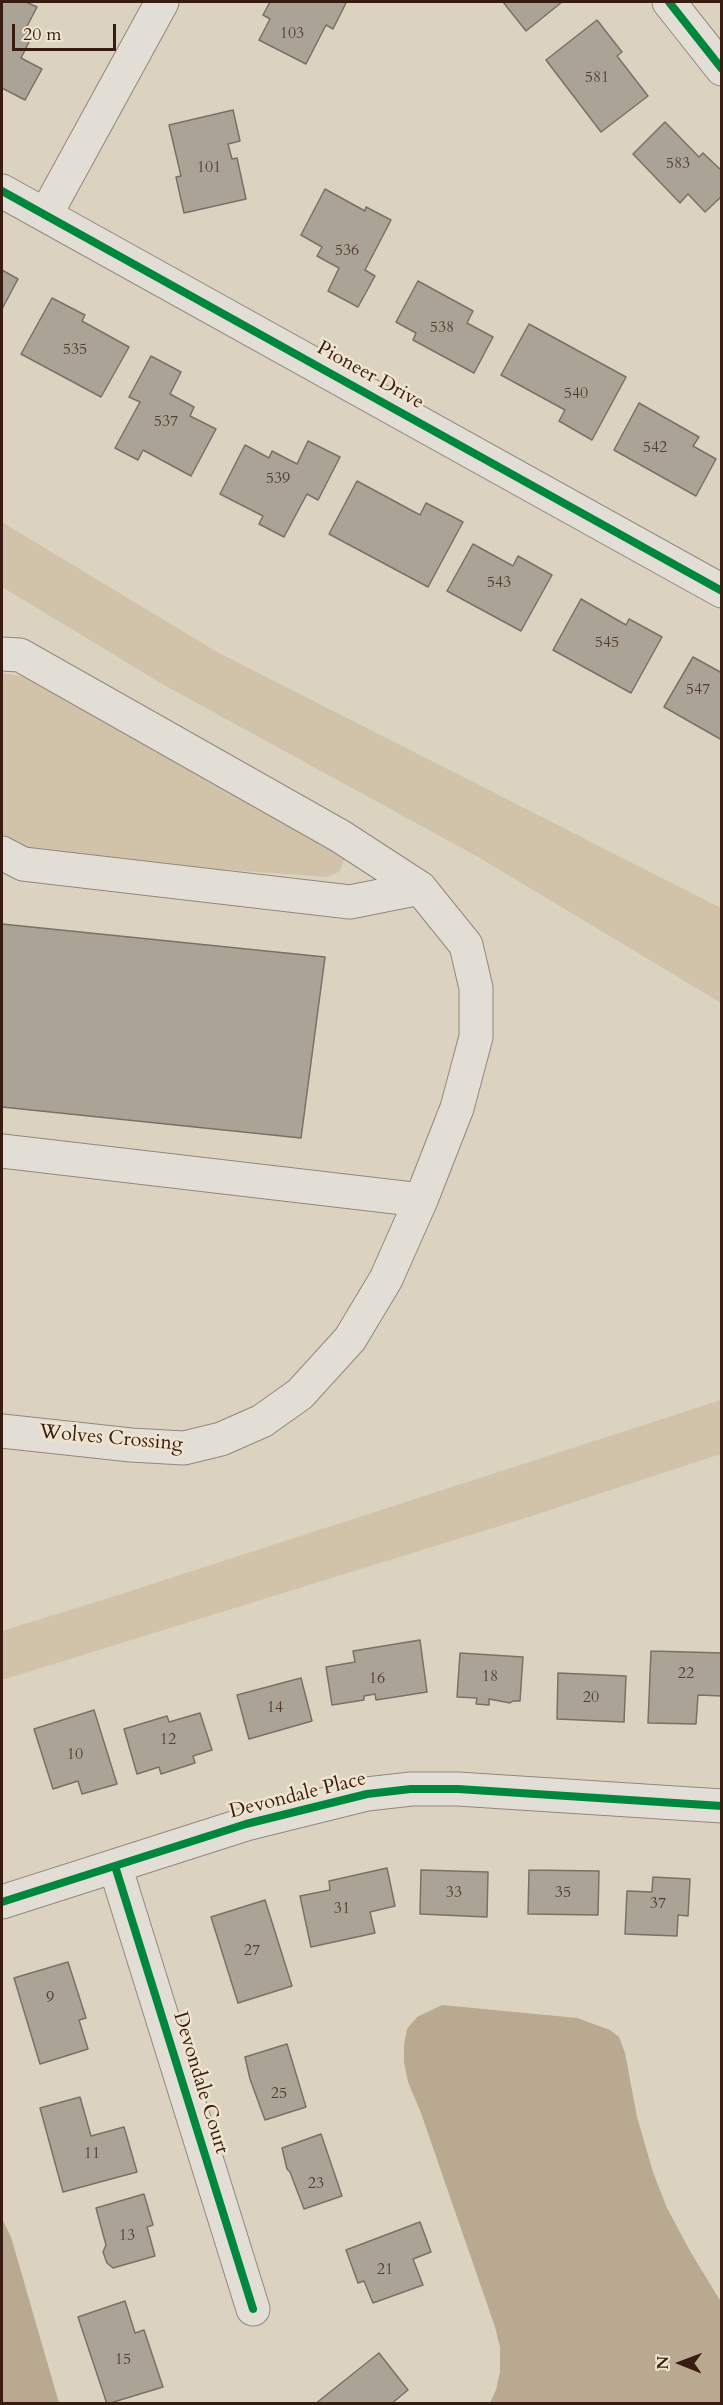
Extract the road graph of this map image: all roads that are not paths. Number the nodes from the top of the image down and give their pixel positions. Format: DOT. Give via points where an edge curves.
graph roads {
  1 [pos="162,2"];
  2 [pos="669,2"];
  3 [pos="722,69"];
  4 [pos="2,190"];
  5 [pos="46,214"];
  6 [pos="722,591"];
  7 [pos="2,654"];
  8 [pos="2,854"];
  9 [pos="420,888"];
  10 [pos="2,1151"];
  11 [pos="421,1200"];
  12 [pos="2,1431"];
  13 [pos="722,1806"];
  14 [pos="115,1866"];
  15 [pos="2,1902"];
  16 [pos="253,2309"];
  1 -- 5 [label="street"];
  2 -- 3 [label="street"];
  4 -- 5 [label="street, Pioneer Drive"];
  5 -- 6 [label="street, Pioneer Drive"];
  7 -- 9 [label="street, Wolves Crossing" via="20,655 340,836"];
  8 -- 9 [label="street" via="23,864 350,902"];
  9 -- 11 [label="street, Wolves Crossing" via="466,945 476,988 476,1037 457,1108"];
  10 -- 11 [label="street"];
  11 -- 12 [label="street, Wolves Crossing" via="386,1279 350,1338 300,1394 262,1421 221,1439 184,1448"];
  13 -- 14 [label="street, Devondale Place" via="411,1789 314,1806"];
  14 -- 15 [label="street, Devondale Place"];
  14 -- 16 [label="street, Devondale Court"];
}
